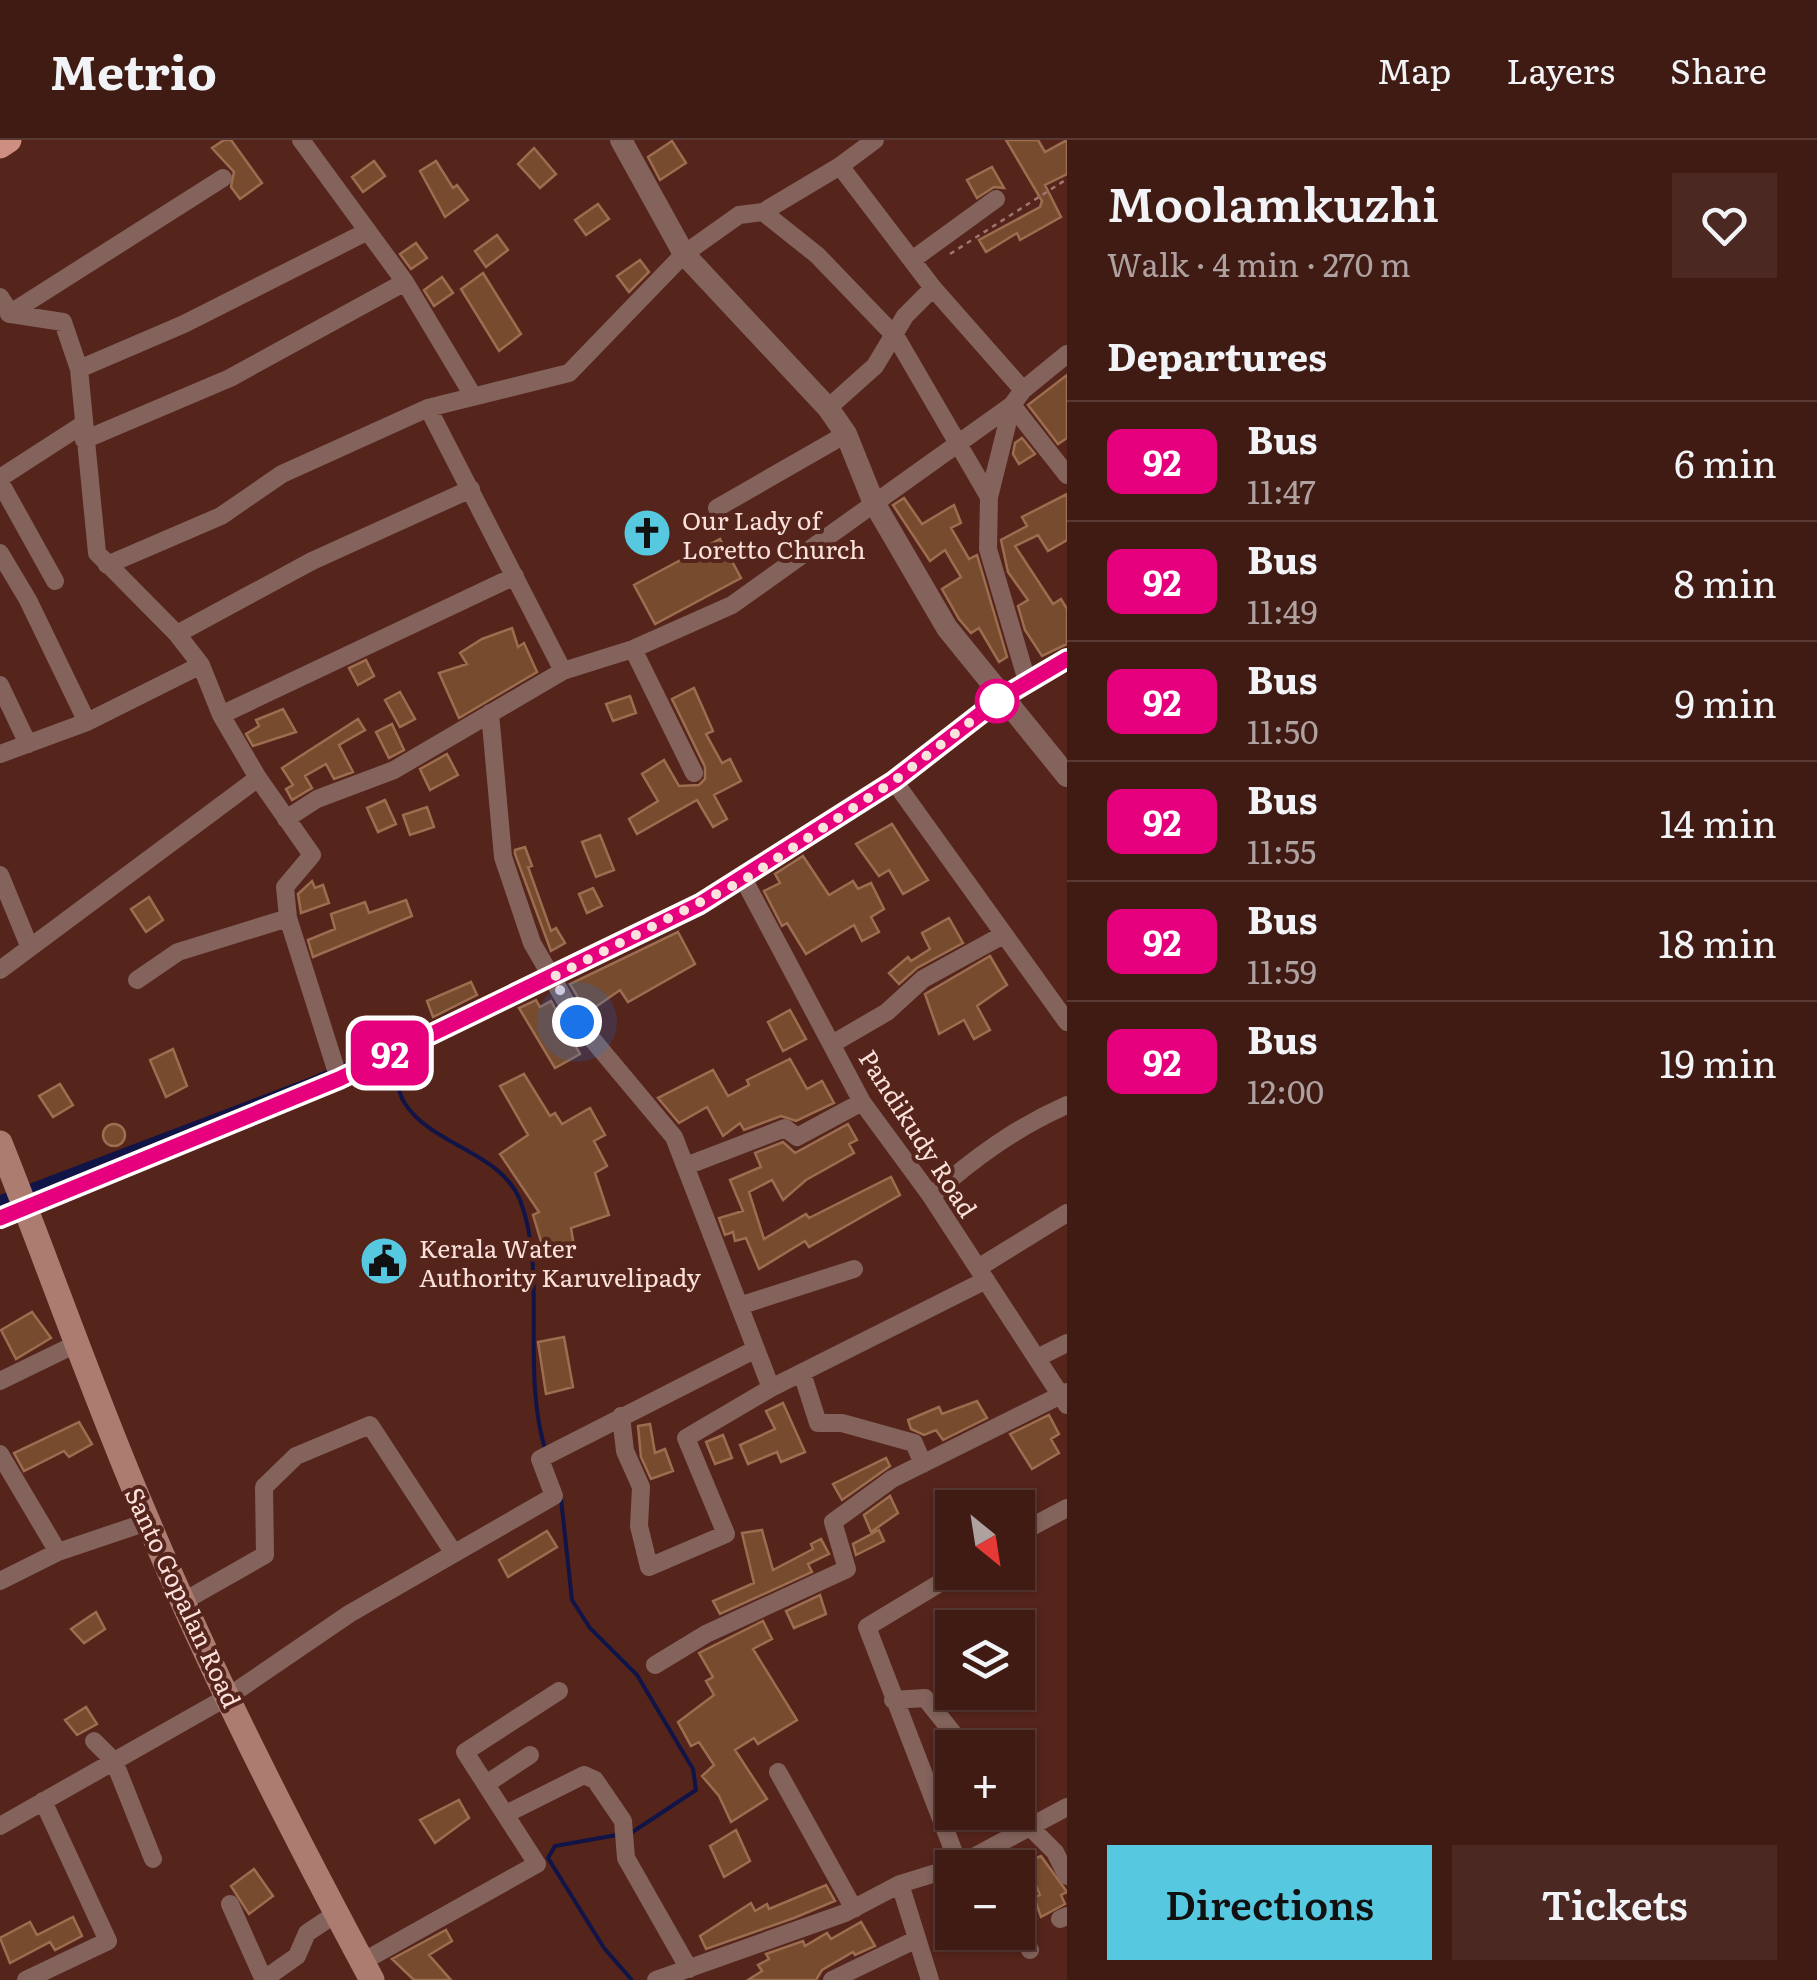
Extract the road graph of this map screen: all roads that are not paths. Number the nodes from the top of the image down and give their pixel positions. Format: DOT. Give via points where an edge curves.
graph roads {
  1 [pos="9,140"];
  2 [pos="621,140"];
  3 [pos="875,140"];
  4 [pos="303,141"];
  5 [pos="0,146"];
  6 [pos="840,166"];
  7 [pos="223,178"];
  8 [pos="996,200"];
  9 [pos="763,212"];
  10 [pos="368,231"];
  11 [pos="684,254"];
  12 [pos="912,260"];
  13 [pos="405,282"];
  14 [pos="933,288"];
  15 [pos="0,296"];
  16 [pos="5,317"];
  17 [pos="896,337"];
  18 [pos="1067,354"];
  19 [pos="79,369"];
  20 [pos="472,394"];
  21 [pos="1018,397"];
  22 [pos="428,408"];
  23 [pos="828,408"];
  24 [pos="83,433"];
  25 [pos="846,434"];
  26 [pos="957,445"];
  27 [pos="1067,474"];
  28 [pos="0,480"];
  29 [pos="471,489"];
  30 [pos="989,497"];
  31 [pos="873,501"];
  32 [pos="717,508"];
  33 [pos="0,553"];
  34 [pos="107,565"];
  35 [pos="515,576"];
  36 [pos="55,581"];
  37 [pos="178,634"];
  38 [pos="633,649"];
  39 [pos="1067,659"];
  40 [pos="201,666"];
  41 [pos="562,671"];
  42 [pos="1028,681"];
  43 [pos="0,685"];
  44 [pos="1001,698"];
  45 [pos="490,713"];
  46 [pos="221,715"];
  47 [pos="87,722"];
  48 [pos="28,744"];
  49 [pos="0,754"];
  50 [pos="694,773"];
  51 [pos="1067,776"];
  52 [pos="258,778"];
  53 [pos="894,781"];
  54 [pos="286,819"];
  55 [pos="0,876"];
  56 [pos="744,880"];
  57 [pos="288,918"];
  58 [pos="1003,935"];
  59 [pos="30,948"];
  60 [pos="0,970"];
  61 [pos="553,977"];
  62 [pos="137,980"];
  63 [pos="1067,1022"];
  64 [pos="832,1044"];
  65 [pos="337,1073"];
  66 [pos="862,1102"];
  67 [pos="1067,1104"];
  68 [pos="0,1143"];
  69 [pos="686,1166"];
  70 [pos="931,1196"];
  71 [pos="22,1198"];
  72 [pos="1067,1214"];
  73 [pos="0,1218"];
  74 [pos="854,1269"];
  75 [pos="982,1274"];
  76 [pos="740,1306"];
  77 [pos="1067,1343"];
  78 [pos="74,1345"];
  79 [pos="756,1350"];
  80 [pos="1039,1357"];
  81 [pos="802,1373"];
  82 [pos="0,1381"];
  83 [pos="771,1388"];
  84 [pos="1066,1397"];
  85 [pos="621,1416"];
  86 [pos="0,1454"];
  87 [pos="923,1464"];
  88 [pos="1067,1508"];
  89 [pos="147,1522"];
  90 [pos="1035,1525"];
  91 [pos="58,1552"];
  92 [pos="453,1552"];
  93 [pos="0,1581"];
  94 [pos="935,1586"];
  95 [pos="184,1601"];
  96 [pos="655,1665"];
  97 [pos="559,1691"];
  98 [pos="229,1696"];
  99 [pos="894,1700"];
  100 [pos="950,1730"];
  101 [pos="94,1742"];
  102 [pos="530,1754"];
  103 [pos="114,1760"];
  104 [pos="778,1772"];
  105 [pos="486,1784"];
  106 [pos="43,1801"];
  107 [pos="1067,1807"];
  108 [pos="506,1814"];
  109 [pos="0,1826"];
  110 [pos="1035,1826"];
  111 [pos="1028,1830"];
  112 [pos="950,1850"];
  113 [pos="989,1850"];
  114 [pos="154,1859"];
  115 [pos="935,1873"];
  116 [pos="1067,1876"];
  117 [pos="900,1884"];
  118 [pos="230,1904"];
  119 [pos="854,1909"];
  120 [pos="337,1913"];
  121 [pos="917,1939"];
  122 [pos="689,1969"];
  123 [pos="367,1971"];
  124 [pos="263,1979"];
  125 [pos="26,1980"];
  126 [pos="656,1980"];
  127 [pos="832,1980"];
  128 [pos="930,1980"];
  1 -- 5 [label="main road"];
  2 -- 11 [label="street"];
  3 -- 6 [label="street"];
  4 -- 10 [label="street"];
  6 -- 9 [label="street"];
  6 -- 12 [label="street"];
  7 -- 16 [label="street"];
  8 -- 12 [label="street"];
  9 -- 11 [label="street" via="739,216"];
  9 -- 17 [label="street" via="817,255"];
  10 -- 13 [label="street"];
  10 -- 19 [label="street"];
  11 -- 20 [label="street" via="569,373"];
  11 -- 23 [label="street"];
  12 -- 14 [label="street"];
  13 -- 20 [label="street"];
  13 -- 24 [label="street" via="230,378"];
  14 -- 17 [label="street" via="904,316"];
  14 -- 21 [label="street"];
  15 -- 16 [label="street"];
  16 -- 19 [label="street" via="63,322"];
  17 -- 23 [label="street"];
  17 -- 26 [label="street"];
  18 -- 21 [label="street"];
  19 -- 24 [label="street"];
  20 -- 22 [label="street"];
  21 -- 26 [label="street"];
  21 -- 27 [label="street"];
  21 -- 30 [label="street"];
  22 -- 29 [label="street"];
  22 -- 34 [label="street" via="282,474 222,516"];
  23 -- 25 [label="street"];
  24 -- 28 [label="street"];
  24 -- 34 [label="street" via="97,554"];
  25 -- 31 [label="street"];
  25 -- 32 [label="street"];
  26 -- 30 [label="street"];
  26 -- 31 [label="street"];
  28 -- 36 [label="street"];
  29 -- 35 [label="street"];
  29 -- 37 [label="street" via="312,562"];
  30 -- 42 [label="street" via="988,549"];
  31 -- 38 [label="street" via="732,605"];
  31 -- 44 [label="street" via="946,628"];
  33 -- 47 [label="street"];
  34 -- 37 [label="street"];
  35 -- 41 [label="street"];
  35 -- 46 [label="street"];
  37 -- 40 [label="street"];
  38 -- 41 [label="street"];
  38 -- 50 [label="street"];
  39 -- 42 [label="street"];
  40 -- 46 [label="street"];
  40 -- 47 [label="street"];
  41 -- 45 [label="street"];
  42 -- 44 [label="street"];
  43 -- 48 [label="street"];
  44 -- 51 [label="street"];
  44 -- 53 [label="street"];
  45 -- 54 [label="street" via="394,770 317,799"];
  45 -- 61 [label="street" via="502,857 532,943"];
  46 -- 52 [label="street"];
  47 -- 48 [label="street"];
  48 -- 49 [label="street"];
  52 -- 54 [label="street"];
  52 -- 59 [label="street"];
  53 -- 56 [label="street"];
  53 -- 58 [label="street"];
  54 -- 57 [label="street" via="312,856 285,887"];
  55 -- 59 [label="street"];
  56 -- 61 [label="street"];
  56 -- 64 [label="street, Pandikudy Road"];
  57 -- 62 [label="street" via="178,952"];
  57 -- 65 [label="street"];
  58 -- 63 [label="street"];
  58 -- 64 [label="street" via="922,980 887,1012"];
  59 -- 60 [label="street"];
  61 -- 65 [label="street"];
  61 -- 69 [label="street" via="577,1022 674,1136"];
  64 -- 66 [label="street, Pandikudy Road"];
  65 -- 71 [label="street"];
  66 -- 69 [label="street" via="797,1136 785,1128"];
  66 -- 70 [label="street, Pandikudy Road"];
  67 -- 70 [label="street" via="1007,1136"];
  68 -- 71 [label="main road, Santo Gopalan Road"];
  69 -- 76 [label="street"];
  70 -- 75 [label="street, Pandikudy Road"];
  71 -- 73 [label="street"];
  71 -- 78 [label="main road, Santo Gopalan Road"];
  72 -- 75 [label="street"];
  74 -- 76 [label="street"];
  75 -- 80 [label="street, Pandikudy Road"];
  75 -- 81 [label="street"];
  76 -- 79 [label="street"];
  77 -- 80 [label="street"];
  78 -- 82 [label="street"];
  78 -- 89 [label="main road, Santo Gopalan Road"];
  79 -- 83 [label="street"];
  79 -- 85 [label="street"];
  80 -- 84 [label="street, Pandikudy Road"];
  81 -- 83 [label="street"];
  81 -- 87 [label="street" via="818,1423 914,1443"];
  83 -- 85 [label="street" via="686,1438 726,1534 649,1567 640,1487 625,1452"];
  84 -- 87 [label="street"];
  85 -- 92 [label="street" via="546,1456 554,1496"];
  86 -- 91 [label="street"];
  87 -- 96 [label="street" via="832,1522 847,1569"];
  88 -- 90 [label="street"];
  89 -- 91 [label="street"];
  89 -- 95 [label="main road, Santo Gopalan Road"];
  91 -- 93 [label="street"];
  92 -- 95 [label="street" via="370,1425 296,1456 264,1486 265,1555"];
  92 -- 98 [label="street"];
  94 -- 99 [label="street" via="867,1627"];
  95 -- 98 [label="main road, Santo Gopalan Road"];
  97 -- 105 [label="street" via="465,1752"];
  98 -- 103 [label="street"];
  98 -- 120 [label="main road, Santo Gopalan Road"];
  99 -- 100 [label="street" via="925,1698"];
  99 -- 112 [label="street"];
  101 -- 103 [label="street"];
  102 -- 105 [label="street"];
  103 -- 106 [label="street"];
  103 -- 114 [label="street"];
  104 -- 119 [label="street"];
  105 -- 108 [label="street"];
  106 -- 109 [label="street"];
  106 -- 125 [label="street" via="108,1941"];
  107 -- 110 [label="street"];
  108 -- 122 [label="street" via="584,1776 595,1780 624,1834 626,1858"];
  108 -- 123 [label="street" via="537,1864"];
  111 -- 113 [label="street"];
  111 -- 116 [label="street" via="1055,1852"];
  115 -- 117 [label="street"];
  117 -- 119 [label="street"];
  117 -- 121 [label="street"];
  118 -- 124 [label="street"];
  119 -- 122 [label="street"];
  120 -- 123 [label="main road, Santo Gopalan Road"];
  120 -- 124 [label="street" via="307,1933 297,1956"];
  121 -- 127 [label="street"];
  121 -- 128 [label="street"];
  122 -- 126 [label="street"];
}
